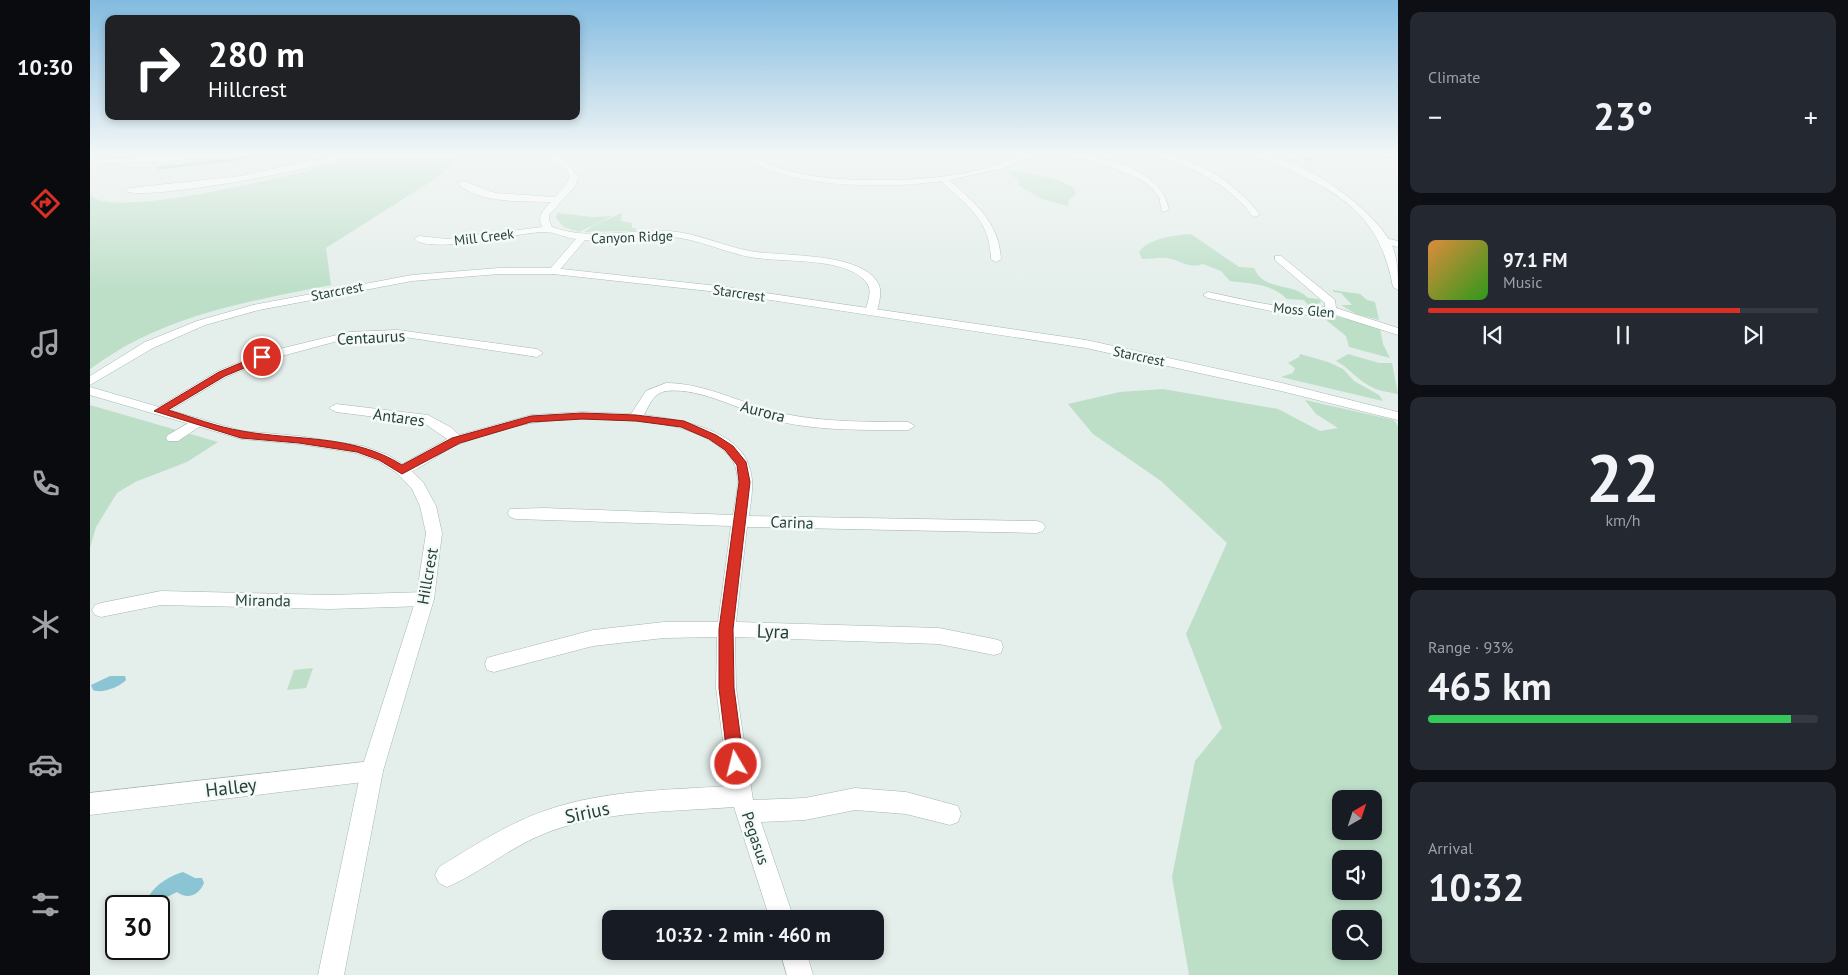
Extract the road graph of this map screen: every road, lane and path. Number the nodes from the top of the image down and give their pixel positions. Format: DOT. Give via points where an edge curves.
graph roads {
  1 [pos="551,200"];
  2 [pos="557,200"];
  3 [pos="964,200"];
  4 [pos="1165,200"];
  5 [pos="1246,200"];
  6 [pos="1345,200"];
  7 [pos="1165,210"];
  8 [pos="1256,215"];
  9 [pos="548,229"];
  10 [pos="582,238"];
  11 [pos="419,239"];
  12 [pos="1385,241"];
  13 [pos="1398,243"];
  14 [pos="1278,258"];
  15 [pos="996,259"];
  16 [pos="553,271"];
  17 [pos="1398,288"];
  18 [pos="1208,295"];
  19 [pos="1330,310"];
  20 [pos="872,311"];
  21 [pos="1398,332"];
  22 [pos="537,353"];
  23 [pos="90,381"];
  24 [pos="90,391"];
  25 [pos="336,408"];
  26 [pos="159,411"];
  27 [pos="1398,416"];
  28 [pos="636,418"];
  29 [pos="197,422"];
  30 [pos="908,426"];
  31 [pos="173,438"];
  32 [pos="456,440"];
  33 [pos="402,470"];
  34 [pos="516,513"];
  35 [pos="740,521"];
  36 [pos="1038,526"];
  37 [pos="425,599"];
  38 [pos="102,610"];
  39 [pos="726,629"];
  40 [pos="994,647"];
  41 [pos="494,664"];
  42 [pos="372,771"];
  43 [pos="744,803"];
  44 [pos="90,804"];
  45 [pos="950,814"];
  46 [pos="446,875"];
  47 [pos="779,910"];
  48 [pos="795,960"];
  49 [pos="331,975"];
  50 [pos="800,975"];
  1 -- 2 [label="street"];
  2 -- 9 [label="street" via="545,214"];
  3 -- 15 [label="street" via="988,222 996,244"];
  4 -- 7 [label="street"];
  5 -- 8 [label="street"];
  6 -- 12 [label="street" via="1365,216"];
  9 -- 10 [label="street, Canyon Ridge"];
  9 -- 11 [label="street, Mill Creek" via="447,242"];
  10 -- 16 [label="street"];
  10 -- 20 [label="street, Canyon Ridge" via="670,234 696,238 749,254 844,265 872,282 875,293"];
  12 -- 13 [label="street"];
  12 -- 17 [label="street"];
  14 -- 19 [label="street" via="1331,302"];
  16 -- 20 [label="street, Starcrest"];
  16 -- 23 [label="street, Starcrest" via="412,278 257,307 201,323 148,345"];
  18 -- 19 [label="street, Moss Glen" via="1276,309"];
  19 -- 21 [label="street, Moss Glen"];
  20 -- 27 [label="street, Starcrest" via="1086,344"];
  22 -- 26 [label="street, Centaurus" via="398,333 349,335 262,357 222,374"];
  24 -- 26 [label="street, Hillcrest"];
  25 -- 32 [label="street, Antares" via="428,419"];
  26 -- 29 [label="street, Hillcrest"];
  28 -- 30 [label="street, Aurora" via="651,392 665,387 688,388 782,417 828,425"];
  28 -- 32 [label="street, Pegasus" via="582,416 531,419"];
  28 -- 35 [label="street, Pegasus" via="684,424 729,448 742,465 745,482"];
  29 -- 31 [label="street"];
  29 -- 33 [label="street, Hillcrest" via="241,435 358,449 383,458"];
  32 -- 33 [label="street, Pegasus"];
  33 -- 37 [label="street, Hillcrest" via="418,486 428,506 434,534"];
  34 -- 35 [label="street, Carina"];
  35 -- 36 [label="street, Carina"];
  35 -- 39 [label="street, Pegasus"];
  37 -- 38 [label="street, Miranda" via="330,602 161,598"];
  37 -- 42 [label="street, Hillcrest"];
  39 -- 40 [label="street, Lyra" via="939,636"];
  39 -- 41 [label="street, Lyra" via="664,630 593,638"];
  39 -- 43 [label="street, Pegasus" via="726,688"];
  42 -- 44 [label="street, Halley"];
  42 -- 49 [label="street, Hillcrest"];
  43 -- 45 [label="street, Sirius" via="805,809 855,799 906,803"];
  43 -- 46 [label="street, Sirius" via="622,805 580,812 530,828"];
  43 -- 47 [label="street, Pegasus"];
  48 -- 50 [label="street"];
}
